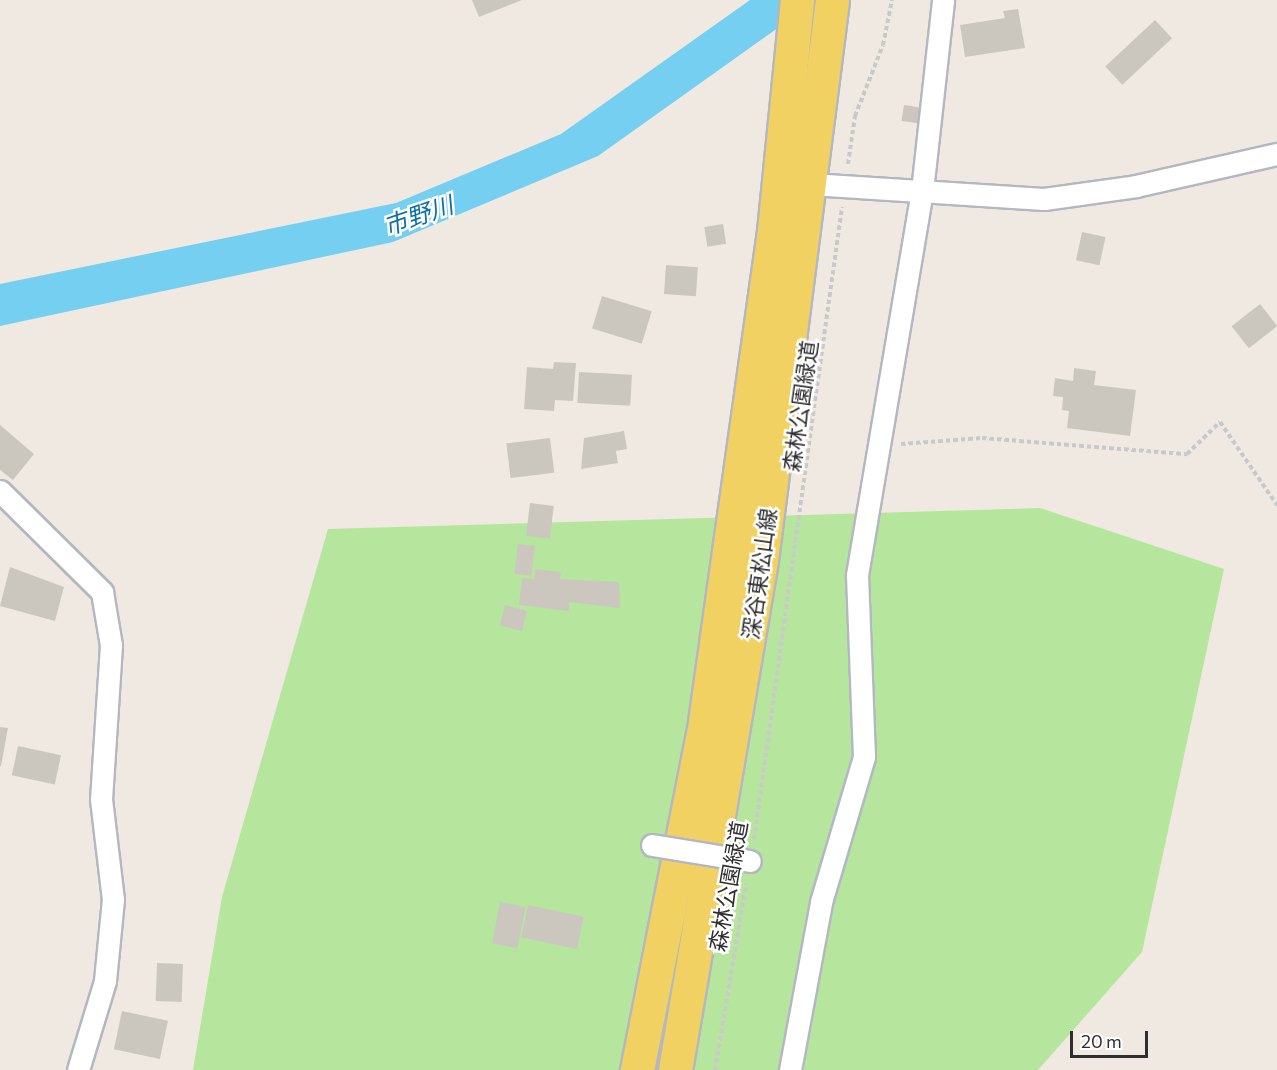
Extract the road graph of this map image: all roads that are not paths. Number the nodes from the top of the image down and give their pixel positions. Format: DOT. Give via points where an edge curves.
graph roads {
  1 [pos="797,0"];
  2 [pos="832,0"];
  3 [pos="943,0"];
  4 [pos="1277,154"];
  5 [pos="811,184"];
  6 [pos="922,191"];
  7 [pos="0,491"];
  8 [pos="652,844"];
  9 [pos="750,861"];
  10 [pos="78,1070"];
  11 [pos="637,1070"];
  12 [pos="675,1070"];
  13 [pos="790,1070"];
  1 -- 11 [label="main road, 深谷東松山線" via="774,231 705,722"];
  2 -- 5 [label="main road, 深谷東松山線"];
  3 -- 6 [label="street"];
  4 -- 6 [label="street" via="1136,186 1044,199"];
  5 -- 6 [label="street"];
  5 -- 12 [label="main road, 深谷東松山線" via="735,732"];
  6 -- 13 [label="street" via="857,575 864,757 821,902"];
  7 -- 10 [label="street" via="102,592 111,645 101,800 113,899 105,981"];
  8 -- 9 [label="street, bridge"];
}
